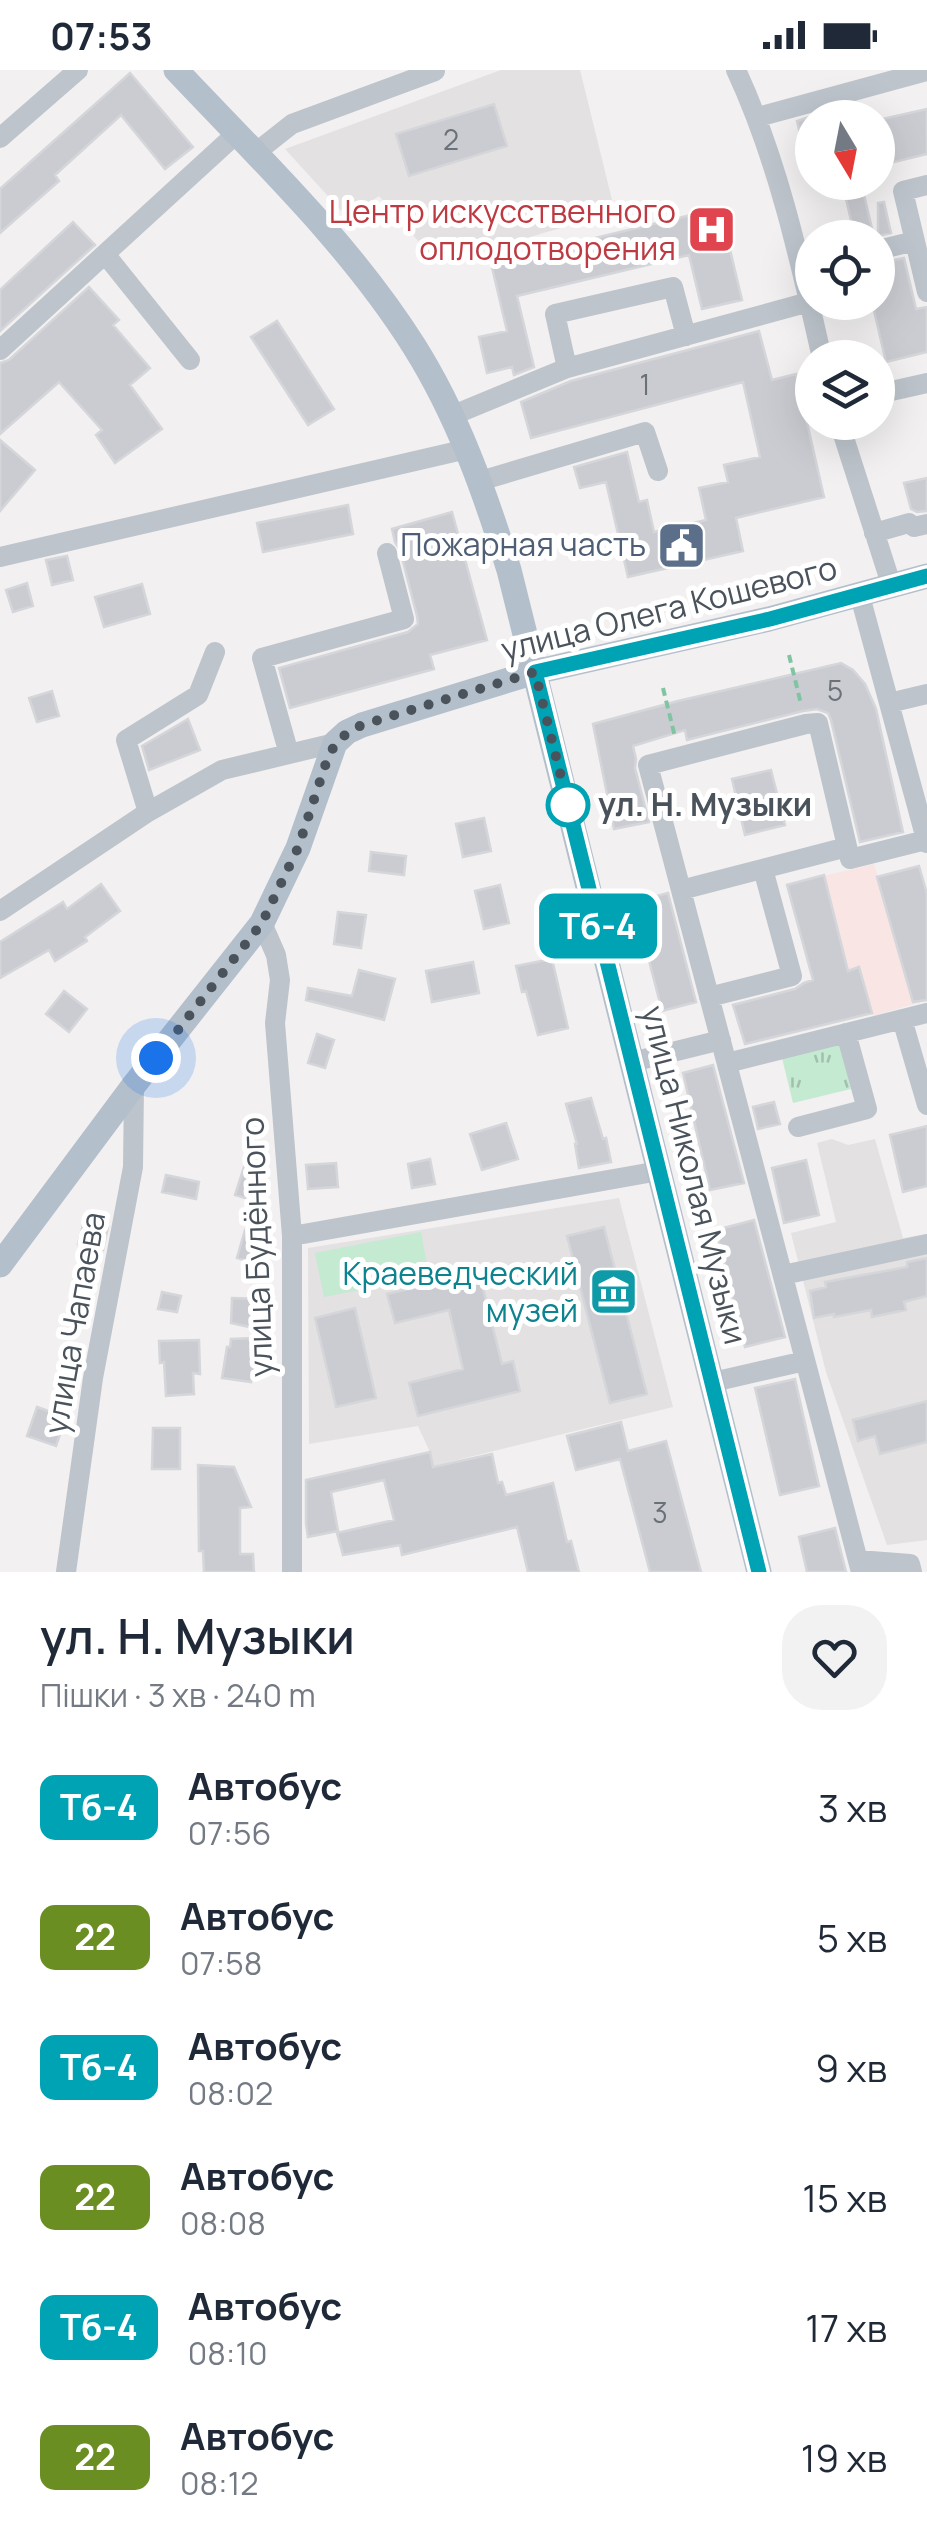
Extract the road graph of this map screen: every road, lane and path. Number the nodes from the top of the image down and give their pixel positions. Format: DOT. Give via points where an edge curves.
graph roads {
  1 [pos="78,70"];
  2 [pos="176,70"];
  3 [pos="736,70"];
  4 [pos="435,71"];
  5 [pos="927,71"];
  6 [pos="758,117"];
  7 [pos="236,134"];
  8 [pos="0,138"];
  9 [pos="254,154"];
  10 [pos="927,185"];
  11 [pos="795,230"];
  12 [pos="915,241"];
  13 [pos="895,246"];
  14 [pos="105,254"];
  15 [pos="927,292"];
  16 [pos="795,306"];
  17 [pos="686,336"];
  18 [pos="0,350"];
  19 [pos="190,360"];
  20 [pos="568,368"];
  21 [pos="927,383"];
  22 [pos="895,390"];
  23 [pos="451,416"];
  24 [pos="845,440"];
  25 [pos="467,449"];
  26 [pos="658,471"];
  27 [pos="480,481"];
  28 [pos="927,524"];
  29 [pos="874,533"];
  30 [pos="387,553"];
  31 [pos="0,557"];
  32 [pos="927,576"];
  33 [pos="892,587"];
  34 [pos="860,596"];
  35 [pos="215,652"];
  36 [pos="789,656"];
  37 [pos="535,672"];
  38 [pos="662,688"];
  39 [pos="927,694"];
  40 [pos="889,702"];
  41 [pos="806,724"];
  42 [pos="335,743"];
  43 [pos="288,754"];
  44 [pos="680,756"];
  45 [pos="148,812"];
  46 [pos="926,842"];
  47 [pos="847,848"];
  48 [pos="763,869"];
  49 [pos="681,890"];
  50 [pos="0,912"];
  51 [pos="262,923"];
  52 [pos="709,997"];
  53 [pos="927,1013"];
  54 [pos="902,1019"];
  55 [pos="846,1033"];
  56 [pos="721,1040"];
  57 [pos="632,1062"];
  58 [pos="727,1063"];
  59 [pos="134,1084"];
  60 [pos="927,1105"];
  61 [pos="798,1127"];
  62 [pos="659,1171"];
  63 [pos="292,1236"];
  64 [pos="927,1244"];
  65 [pos="0,1265"];
  66 [pos="782,1276"];
  67 [pos="805,1360"];
  68 [pos="712,1382"];
  69 [pos="859,1566"];
  70 [pos="66,1572"];
  71 [pos="292,1572"];
  72 [pos="759,1572"];
  73 [pos="912,1572"];
  1 -- 8 [label="street"];
  2 -- 7 [label="main road, улица Николая Музыки"];
  3 -- 6 [label="street"];
  4 -- 9 [label="street" via="292,124"];
  5 -- 6 [label="street"];
  6 -- 11 [label="street"];
  7 -- 9 [label="main road, улица Николая Музыки"];
  7 -- 14 [label="street"];
  9 -- 23 [label="main road, улица Николая Музыки" via="371,284"];
  10 -- 12 [label="street" via="903,190"];
  12 -- 13 [label="street"];
  12 -- 15 [label="street"];
  14 -- 18 [label="street"];
  14 -- 19 [label="street"];
  16 -- 17 [label="street"];
  17 -- 20 [label="street"];
  17 -- 20 [label="street" via="673,288 555,314"];
  20 -- 23 [label="street"];
  21 -- 22 [label="street"];
  23 -- 25 [label="main road, улица Николая Музыки"];
  24 -- 29 [label="street"];
  25 -- 27 [label="main road, улица Николая Музыки"];
  25 -- 31 [label="street"];
  26 -- 27 [label="street" via="646,432"];
  27 -- 37 [label="main road, улица Николая Музыки"];
  28 -- 29 [label="street"];
  29 -- 33 [label="street"];
  30 -- 43 [label="street" via="404,619 262,658"];
  32 -- 33 [label="main road, улица Олега Кошевого"];
  33 -- 34 [label="main road, улица Олега Кошевого"];
  34 -- 37 [label="main road, улица Олега Кошевого"];
  34 -- 40 [label="street"];
  35 -- 45 [label="street" via="198,695 126,740"];
  36 -- 41 [label="path"];
  37 -- 42 [label="main road, улица Олега Кошевого" via="362,725"];
  37 -- 57 [label="main road, улица Николая Музыки"];
  38 -- 44 [label="path"];
  39 -- 40 [label="street"];
  40 -- 46 [label="street"];
  41 -- 44 [label="street"];
  41 -- 47 [label="street" via="818,723"];
  42 -- 43 [label="street, улица Олега Кошевого"];
  42 -- 51 [label="main road" via="298,848"];
  43 -- 45 [label="street, улица Олега Кошевого" via="222,770"];
  44 -- 49 [label="street" via="648,765"];
  45 -- 50 [label="street, улица Олега Кошевого"];
  46 -- 47 [label="street" via="850,859"];
  47 -- 48 [label="street"];
  48 -- 49 [label="street"];
  48 -- 52 [label="street" via="792,976"];
  49 -- 52 [label="street"];
  51 -- 59 [label="main road"];
  51 -- 63 [label="street, улица Будённого" via="280,980 275,1023"];
  52 -- 56 [label="street"];
  53 -- 54 [label="street"];
  54 -- 55 [label="street"];
  54 -- 60 [label="street"];
  55 -- 58 [label="street"];
  55 -- 61 [label="street" via="867,1109"];
  56 -- 57 [label="street"];
  56 -- 58 [label="street"];
  57 -- 62 [label="main road, улица Николая Музыки"];
  58 -- 66 [label="street"];
  59 -- 65 [label="main road"];
  59 -- 70 [label="street, улица Чапаева" via="134,1167 92,1378"];
  62 -- 63 [label="street"];
  62 -- 68 [label="main road, улица Николая Музыки"];
  63 -- 71 [label="street, улица Будённого"];
  64 -- 66 [label="street"];
  66 -- 67 [label="street"];
  67 -- 68 [label="street"];
  67 -- 69 [label="street"];
  68 -- 72 [label="main road, улица Николая Музыки"];
  69 -- 73 [label="street" via="910,1564"];
}
